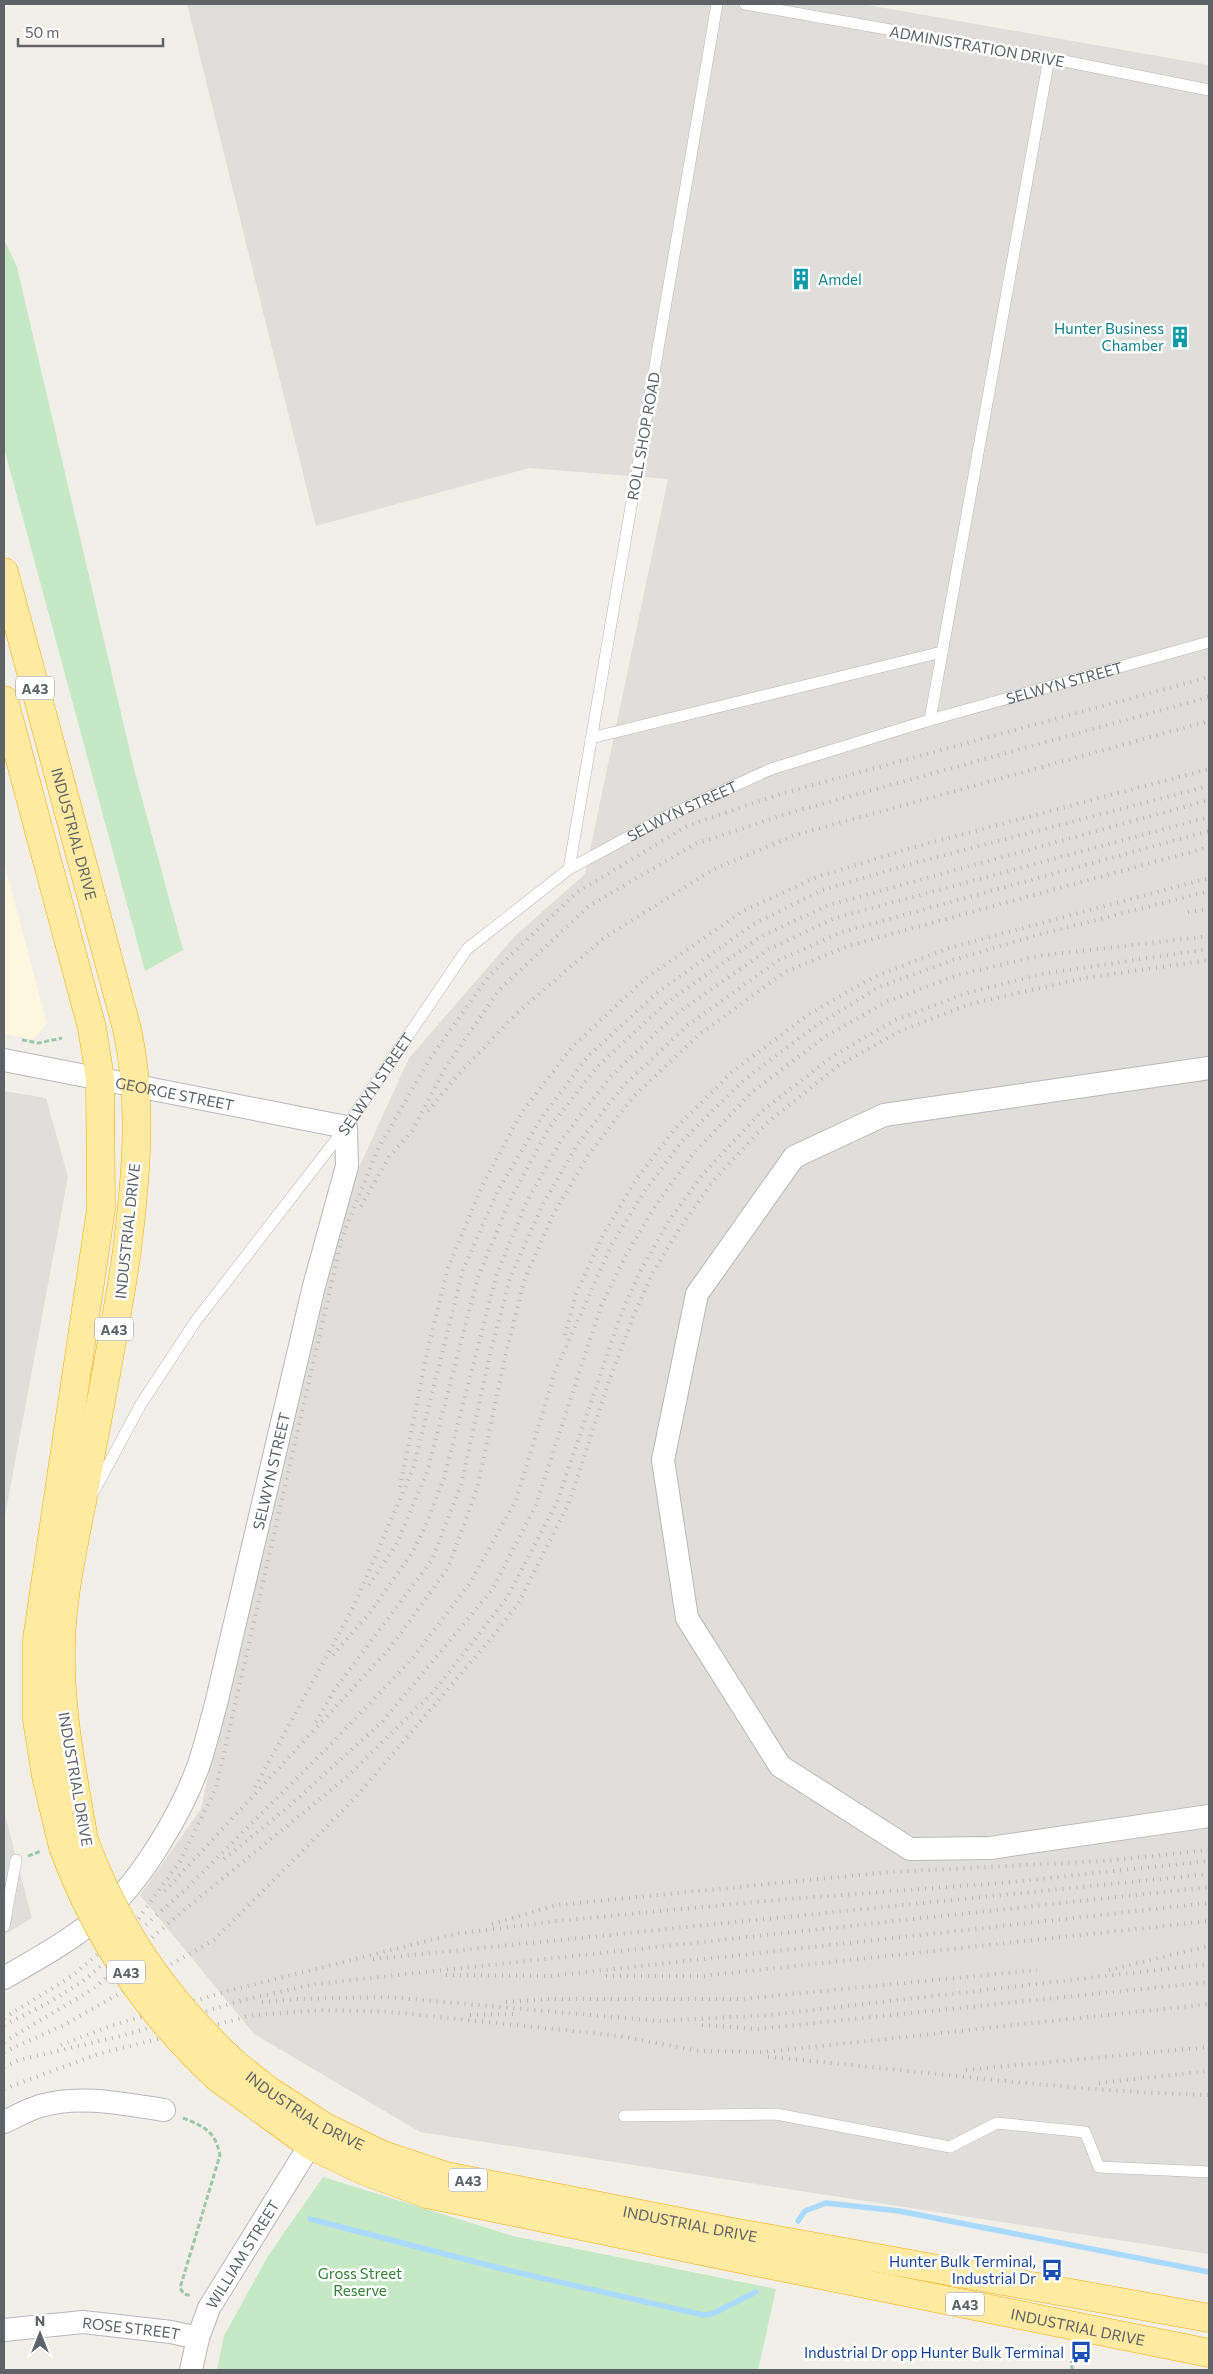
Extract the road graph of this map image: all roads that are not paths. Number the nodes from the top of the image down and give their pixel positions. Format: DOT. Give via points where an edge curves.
graph roads {
  1 [pos="717,4"];
  2 [pos="745,4"];
  3 [pos="1049,58"];
  4 [pos="1209,90"];
  5 [pos="4,572"];
  6 [pos="1209,642"];
  7 [pos="942,652"];
  8 [pos="4,700"];
  9 [pos="930,720"];
  10 [pos="591,738"];
  11 [pos="568,868"];
  12 [pos="4,1060"];
  13 [pos="1209,1068"];
  14 [pos="100,1078"];
  15 [pos="135,1084"];
  16 [pos="346,1127"];
  17 [pos="78,1520"];
  18 [pos="1209,1816"];
  19 [pos="74,1843"];
  20 [pos="16,1860"];
  21 [pos="4,1926"];
  22 [pos="4,1978"];
  23 [pos="226,2071"];
  24 [pos="164,2110"];
  25 [pos="624,2116"];
  26 [pos="4,2122"];
  27 [pos="310,2145"];
  28 [pos="1209,2172"];
  29 [pos="1209,2318"];
  30 [pos="4,2330"];
  31 [pos="198,2338"];
  32 [pos="1209,2353"];
  33 [pos="191,2370"];
  1 -- 10 [label="lane, ROLL SHOP ROAD"];
  2 -- 3 [label="lane, ADMINISTRATION DRIVE"];
  3 -- 4 [label="lane, ADMINISTRATION DRIVE"];
  3 -- 7 [label="lane"];
  5 -- 15 [label="highway, INDUSTRIAL DRIVE / A43" via="127,1029"];
  6 -- 9 [label="lane, SELWYN STREET"];
  7 -- 9 [label="lane"];
  7 -- 10 [label="lane"];
  8 -- 14 [label="highway, INDUSTRIAL DRIVE / A43" via="92,1028"];
  9 -- 11 [label="lane, SELWYN STREET" via="771,769 665,816"];
  10 -- 11 [label="lane, ROLL SHOP ROAD"];
  11 -- 16 [label="lane, SELWYN STREET" via="466,949"];
  12 -- 14 [label="street, GEORGE STREET"];
  13 -- 18 [label="street" via="884,1115 794,1157 697,1294 663,1460 687,1618 780,1766 910,1849 990,1848"];
  14 -- 15 [label="street, GEORGE STREET"];
  14 -- 19 [label="highway, INDUSTRIAL DRIVE / A43" via="101,1209 37,1639 38,1720 46,1776"];
  15 -- 16 [label="street, GEORGE STREET"];
  15 -- 17 [label="highway, INDUSTRIAL DRIVE / A43" via="132,1210 120,1297"];
  16 -- 17 [label="lane" via="195,1322 141,1404"];
  16 -- 22 [label="street, SELWYN STREET" via="347,1166 314,1286 216,1704 198,1767 176,1814 145,1866 107,1910 56,1948"];
  17 -- 19 [label="highway, INDUSTRIAL DRIVE / A43" via="61,1644"];
  19 -- 23 [label="highway, INDUSTRIAL DRIVE / A43, bridge" via="90,1909 123,1969 166,2026"];
  20 -- 21 [label="lane"];
  23 -- 27 [label="highway, INDUSTRIAL DRIVE / A43"];
  23 -- 29 [label="highway, INDUSTRIAL DRIVE / A43" via="268,2090 323,2126 383,2155 446,2176 727,2231"];
  24 -- 26 [label="street" via="100,2100 75,2101 40,2106"];
  25 -- 28 [label="lane" via="776,2114 950,2147 997,2123 1085,2132 1099,2167"];
  27 -- 31 [label="street, WILLIAM STREET" via="209,2308"];
  27 -- 32 [label="highway, INDUSTRIAL DRIVE / A43" via="365,2171 427,2194"];
  30 -- 31 [label="street, ROSE STREET" via="83,2322"];
  31 -- 33 [label="street, WILLIAM STREET"];
}
